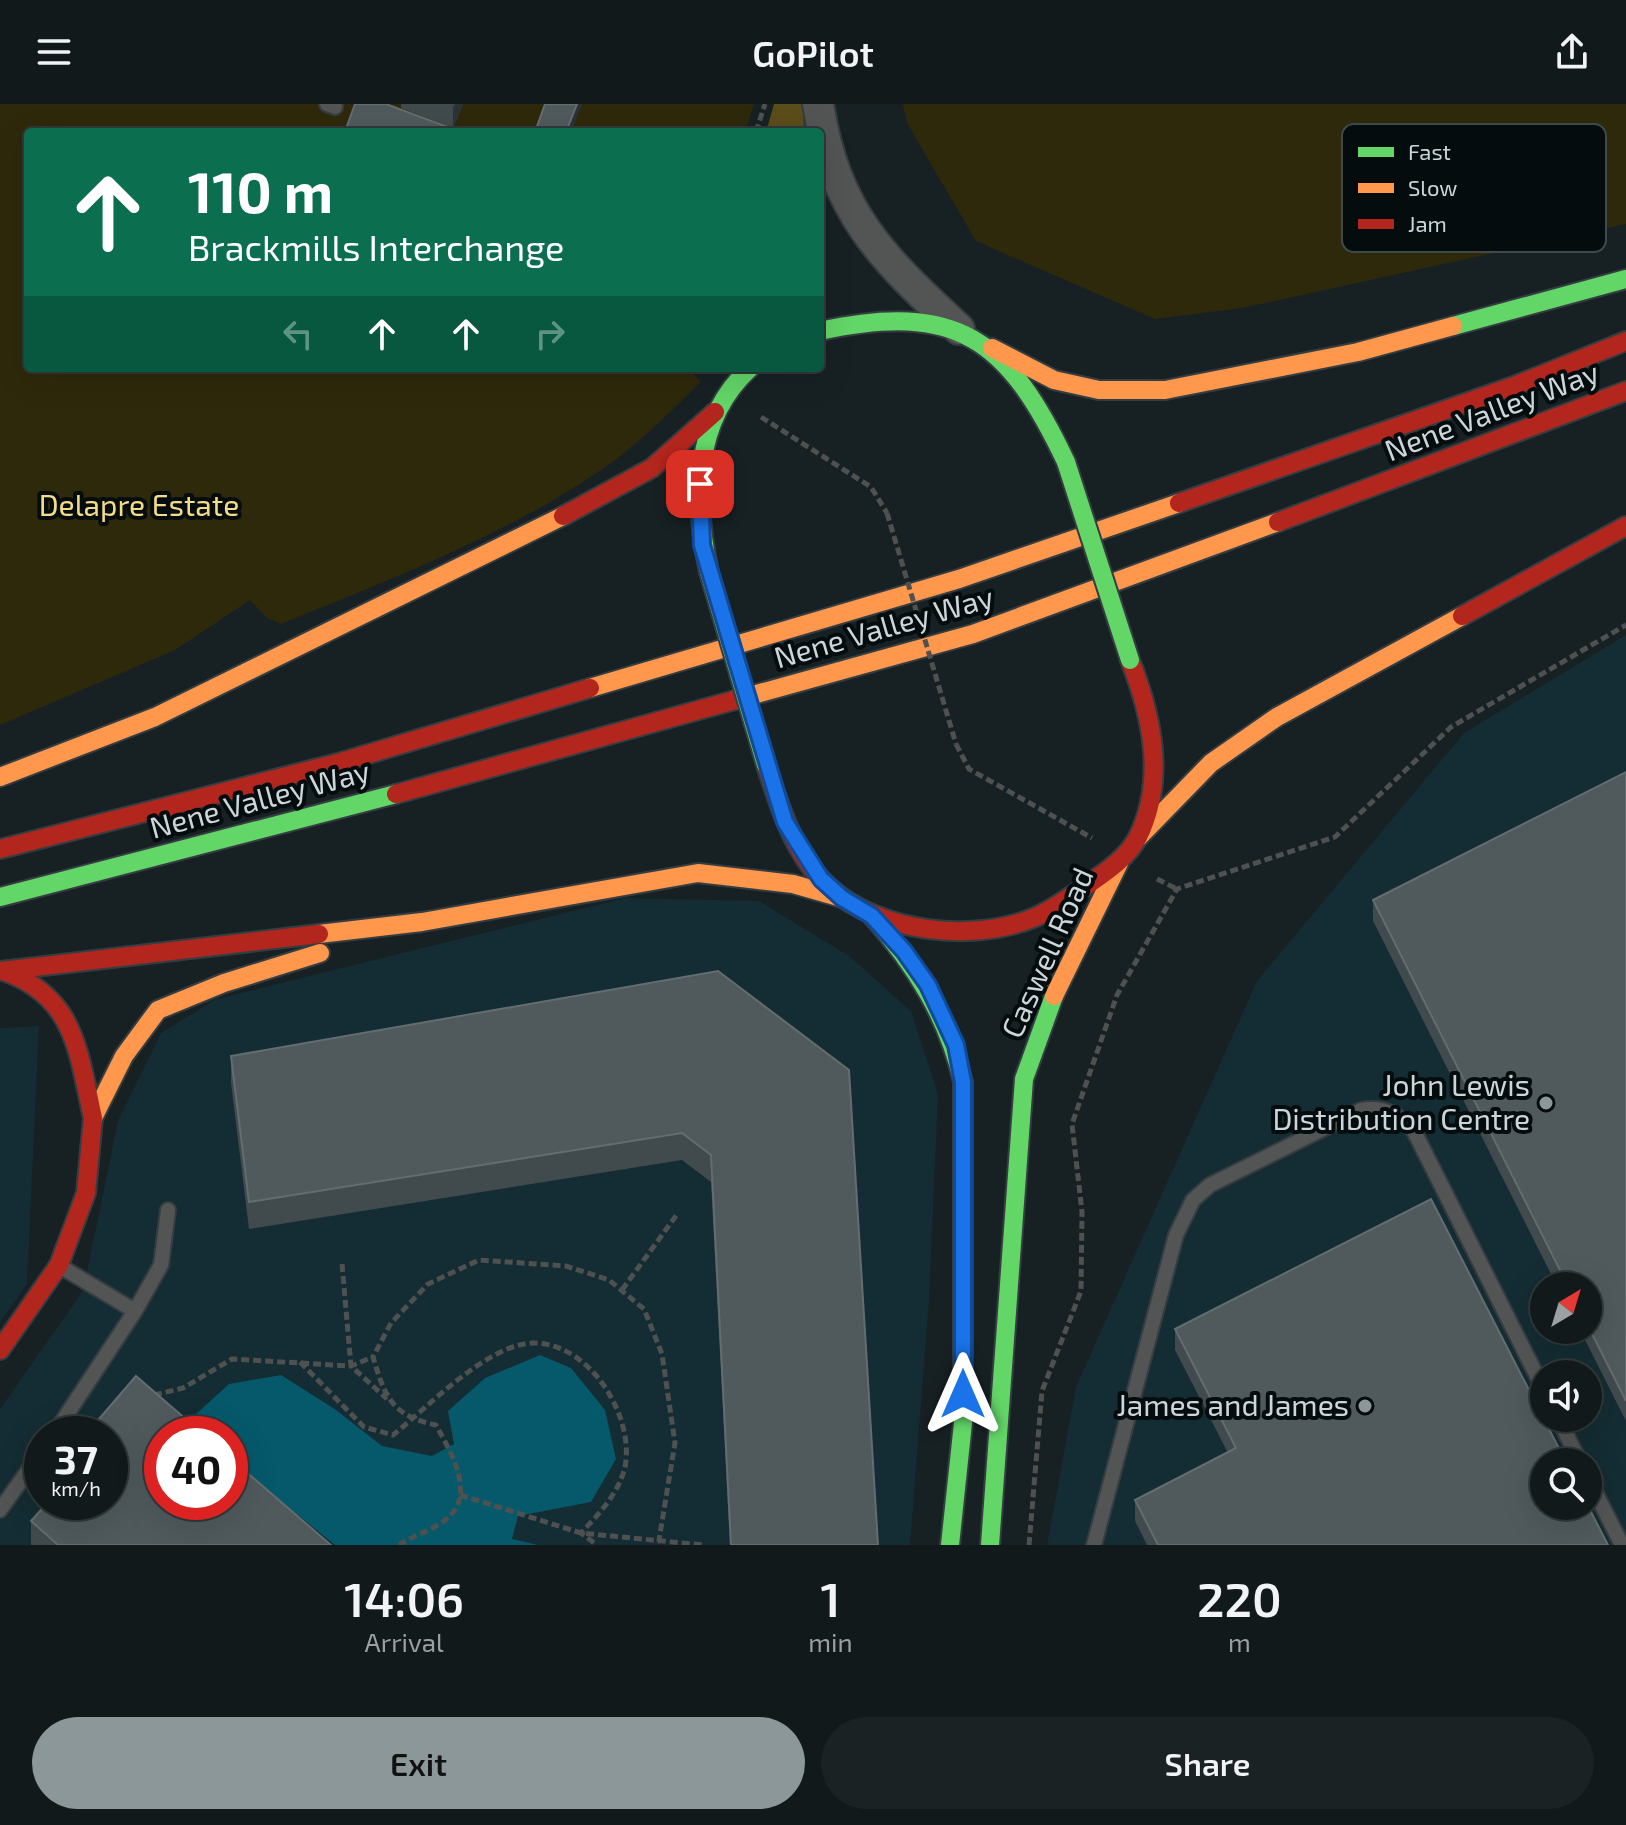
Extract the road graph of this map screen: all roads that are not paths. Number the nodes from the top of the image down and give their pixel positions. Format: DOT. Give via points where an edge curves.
graph roads {
  1 [pos="818,104"];
  2 [pos="820,128"];
  3 [pos="824,155"];
  4 [pos="1626,279"];
  5 [pos="824,330"];
  6 [pos="961,330"];
  7 [pos="1626,341"];
  8 [pos="992,348"];
  9 [pos="743,372"];
  10 [pos="1626,391"];
  11 [pos="1626,408"];
  12 [pos="715,412"];
  13 [pos="1517,435"];
  14 [pos="1626,526"];
  15 [pos="0,777"];
  16 [pos="1138,838"];
  17 [pos="0,849"];
  18 [pos="1119,863"];
  19 [pos="0,897"];
  20 [pos="842,898"];
  21 [pos="872,916"];
  22 [pos="422,922"];
  23 [pos="1,971"];
  24 [pos="93,1118"];
  25 [pos="168,1210"];
  26 [pos="59,1265"];
  27 [pos="135,1311"];
  28 [pos="0,1350"];
  29 [pos="1530,1362"];
  30 [pos="66,1416"];
  31 [pos="24,1476"];
  32 [pos="1602,1506"];
  33 [pos="0,1510"];
  34 [pos="950,1545"];
  35 [pos="990,1545"];
  36 [pos="1094,1545"];
  37 [pos="1622,1545"];
  1 -- 2 [label="street"];
  3 -- 6 [label="street" via="848,207 897,271"];
  4 -- 8 [label="main road" via="1358,352 1165,390 1099,390 1069,383"];
  5 -- 6 [label="main road" via="858,320 903,318"];
  6 -- 8 [label="main road"];
  7 -- 17 [label="main road, Nene Valley Way" via="1514,386 959,579 338,763"];
  8 -- 16 [label="main road, bridge" via="1025,384 1066,462 1145,697 1156,762"];
  9 -- 12 [label="main road"];
  10 -- 13 [label="main road, Nene Valley Way"];
  11 -- 13 [label="main road"];
  12 -- 15 [label="main road" via="652,468 577,509 155,717"];
  12 -- 20 [label="main road, bridge" via="698,500 709,572 785,822 821,879"];
  13 -- 19 [label="main road, Nene Valley Way" via="973,634 324,814"];
  14 -- 16 [label="main road" via="1277,717 1211,763"];
  16 -- 18 [label="main road"];
  18 -- 21 [label="main road" via="1026,921 957,931"];
  18 -- 35 [label="main road, Caswell Road" via="1058,987 1024,1079"];
  20 -- 21 [label="main road"];
  20 -- 22 [label="main road" via="793,884 698,873"];
  21 -- 34 [label="main road, Caswell Road" via="928,985 956,1045 963,1082 963,1423"];
  22 -- 23 [label="main road"];
  22 -- 24 [label="main road" via="224,983 158,1010 124,1056"];
  23 -- 24 [label="main road" via="39,986 57,1006 71,1031"];
  24 -- 26 [label="main road" via="86,1193"];
  25 -- 27 [label="lane" via="161,1265"];
  26 -- 27 [label="lane"];
  26 -- 28 [label="main road"];
  27 -- 30 [label="lane"];
  29 -- 36 [label="lane" via="1414,1131 1392,1113 1361,1110 1210,1185 1186,1210"];
  31 -- 33 [label="lane"];
  32 -- 37 [label="lane"];
}
